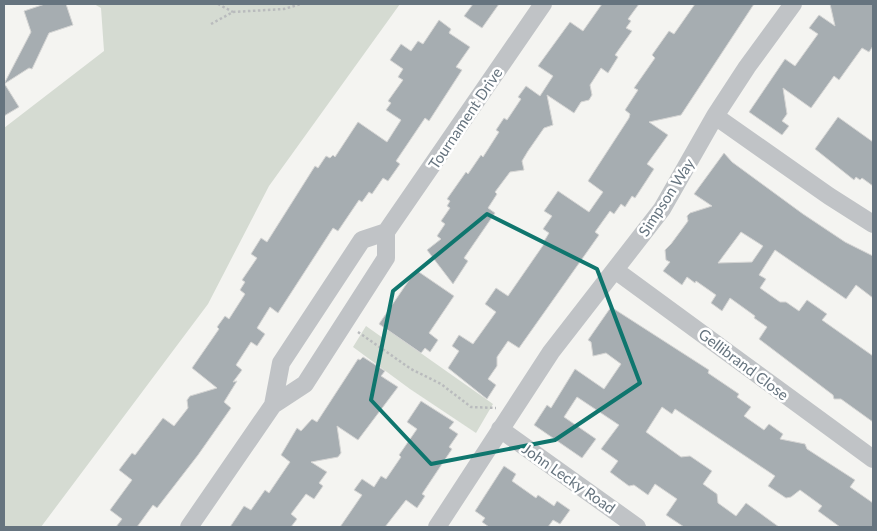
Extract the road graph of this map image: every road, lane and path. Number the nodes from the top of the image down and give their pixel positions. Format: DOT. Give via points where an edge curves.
graph roads {
  1 [pos="218,4"];
  2 [pos="301,4"];
  3 [pos="543,4"];
  4 [pos="793,4"];
  5 [pos="233,12"];
  6 [pos="211,24"];
  7 [pos="715,116"];
  8 [pos="873,224"];
  9 [pos="386,232"];
  10 [pos="615,270"];
  11 [pos="345,323"];
  12 [pos="273,405"];
  13 [pos="504,423"];
  14 [pos="873,459"];
  15 [pos="189,527"];
  16 [pos="437,527"];
  17 [pos="638,527"];
  1 -- 5 [label="path"];
  2 -- 5 [label="path" via="284,9"];
  3 -- 9 [label="street, Tournament Drive"];
  4 -- 7 [label="street, Simpson Way"];
  5 -- 6 [label="path"];
  7 -- 8 [label="street"];
  7 -- 10 [label="street, Simpson Way" via="662,209"];
  9 -- 11 [label="street" via="386,258"];
  9 -- 12 [label="street" via="362,240 281,363"];
  10 -- 13 [label="street, Simpson Way" via="551,352"];
  10 -- 14 [label="street, Gellibrand Close"];
  11 -- 12 [label="street" via="306,384"];
  11 -- 13 [label="path" via="471,407 495,407"];
  12 -- 15 [label="street"];
  13 -- 16 [label="street, Simpson Way"];
  13 -- 17 [label="street, John Lecky Road"];
}
